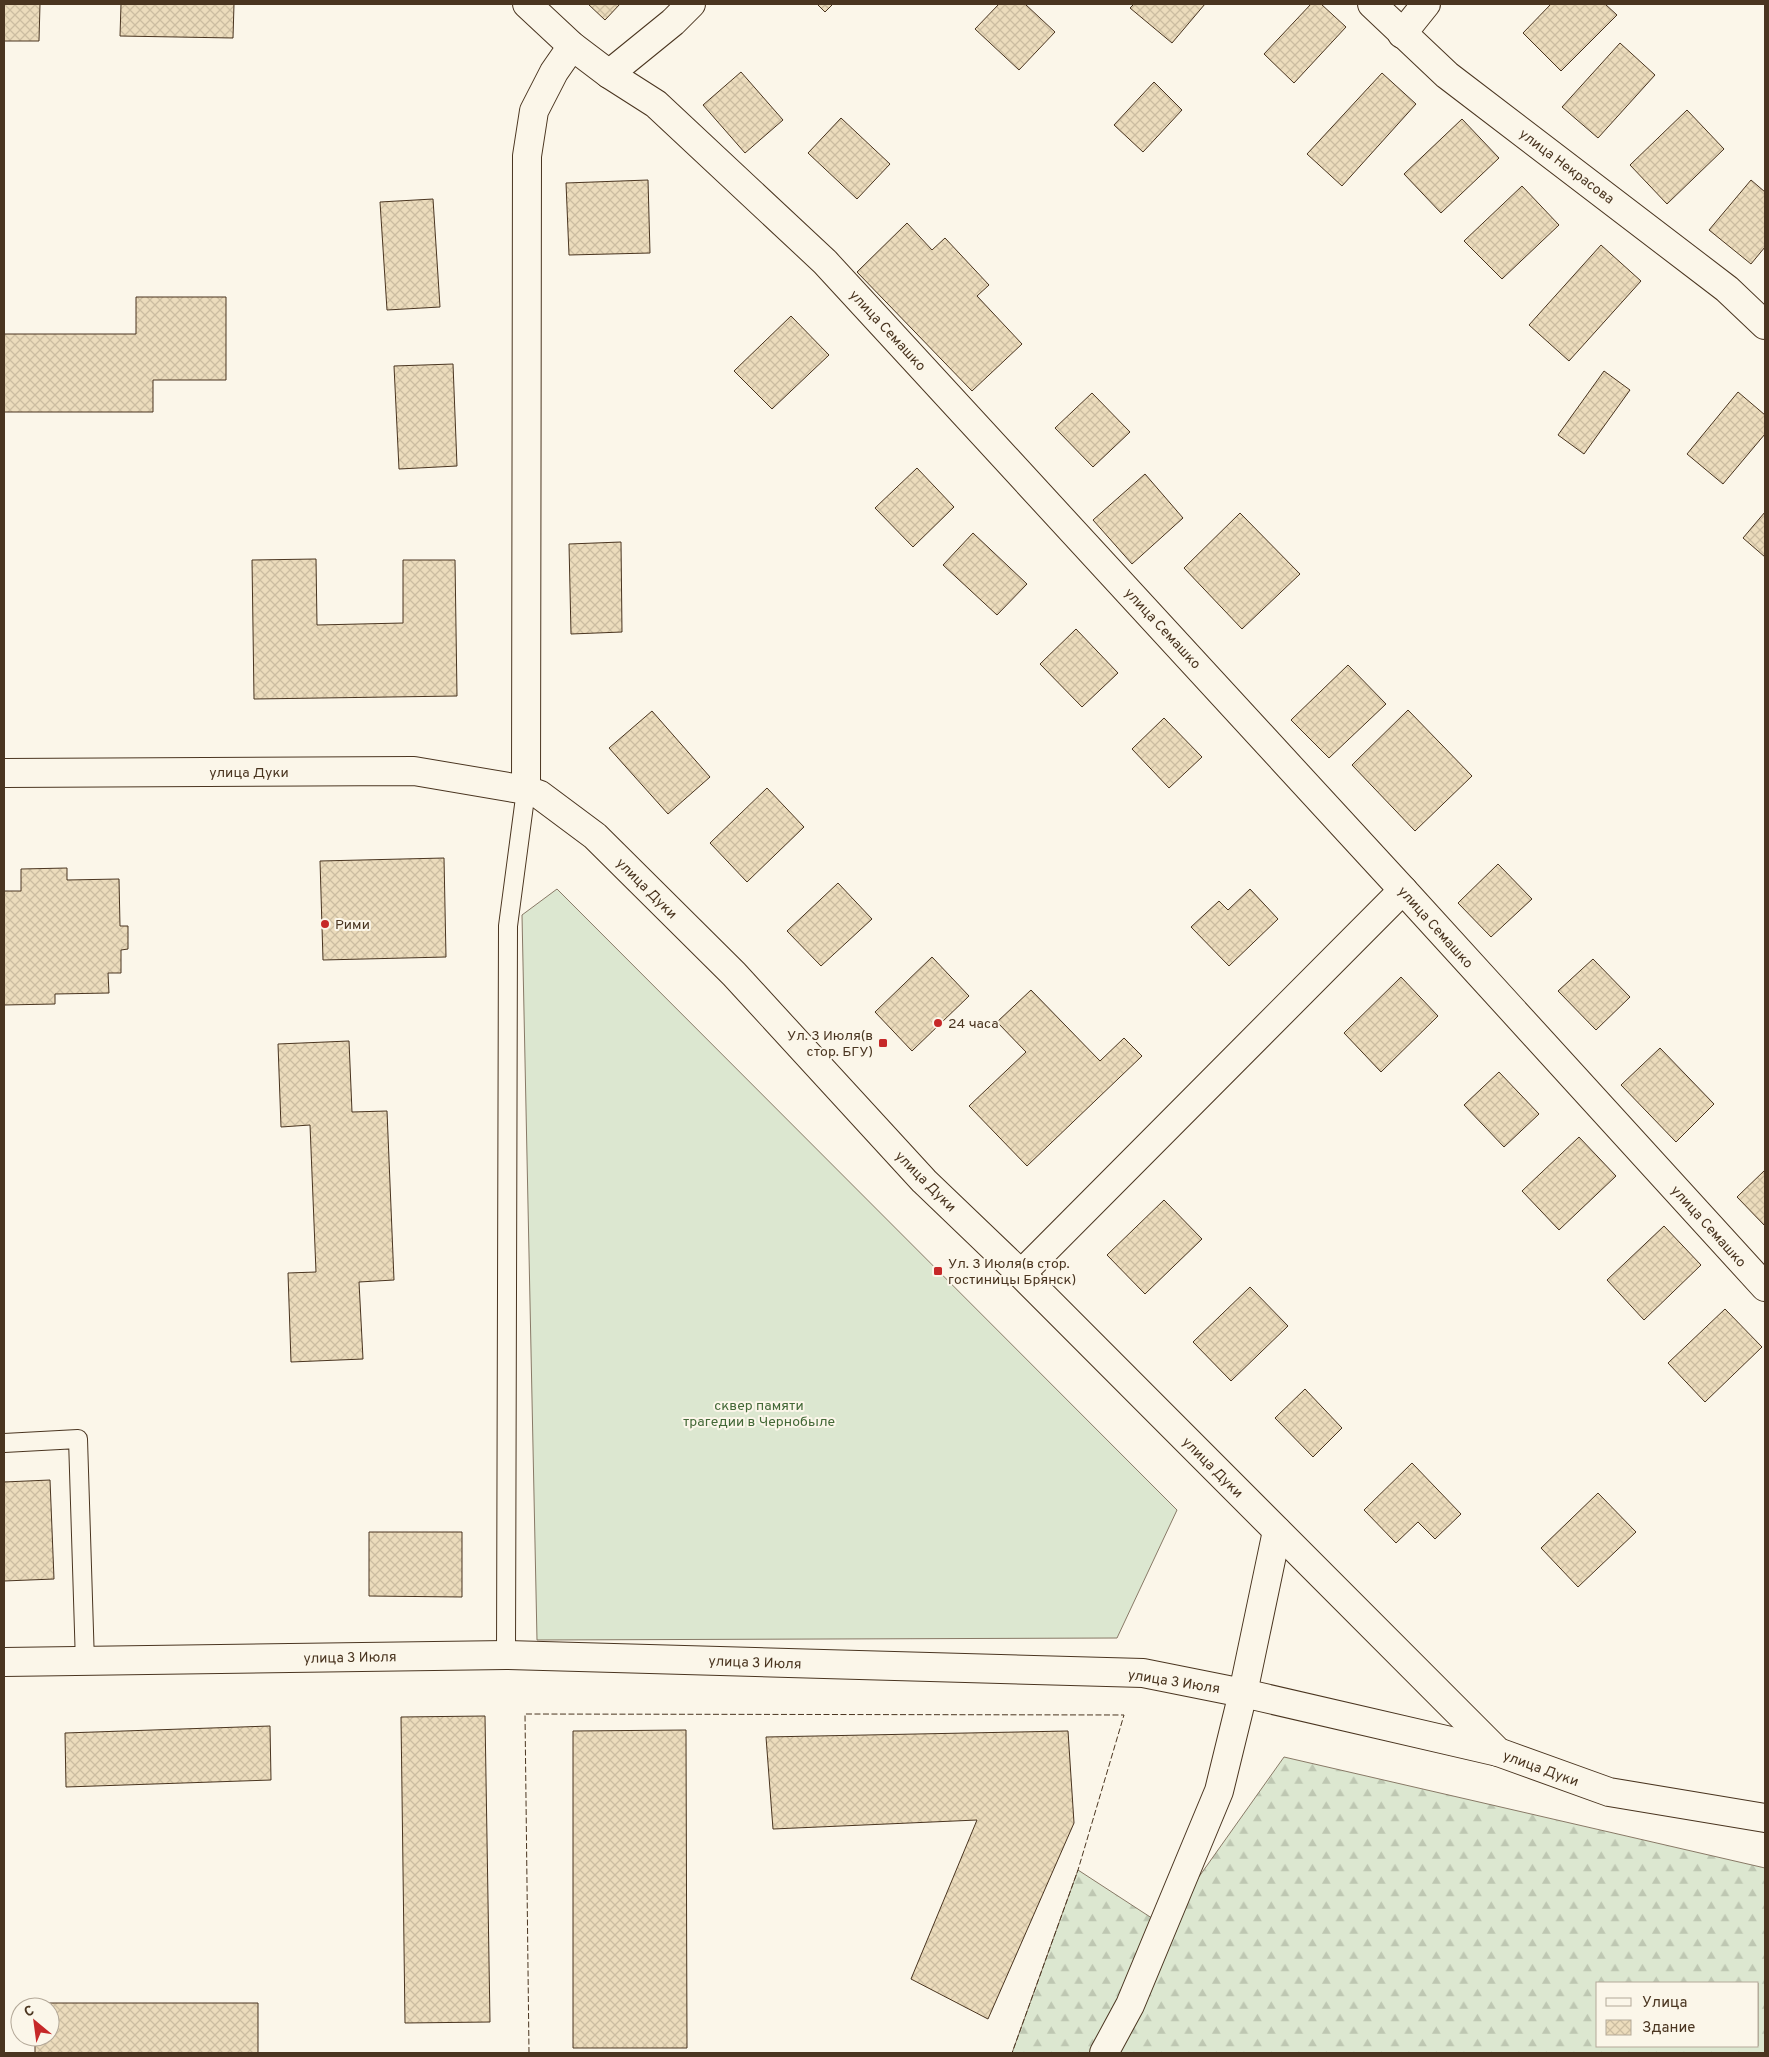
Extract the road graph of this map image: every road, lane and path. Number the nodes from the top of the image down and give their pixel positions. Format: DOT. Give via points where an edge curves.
graph roads {
  1 [pos="528,4"];
  2 [pos="691,4"];
  3 [pos="1372,4"];
  4 [pos="1426,4"];
  5 [pos="1402,34"];
  6 [pos="572,46"];
  7 [pos="609,74"];
  8 [pos="1765,326"];
  9 [pos="4,773"];
  10 [pos="526,790"];
  11 [pos="1403,890"];
  12 [pos="1021,1274"];
  13 [pos="1765,1287"];
  14 [pos="4,1443"];
  15 [pos="1277,1532"];
  16 [pos="506,1655"];
  17 [pos="4,1662"];
  18 [pos="85,1662"];
  19 [pos="1243,1693"];
  20 [pos="1498,1752"];
  21 [pos="1765,1818"];
  22 [pos="1104,2053"];
  1 -- 6 [label="street, улица Семашко"];
  2 -- 7 [label="street"];
  3 -- 5 [label="street, улица Некрасова"];
  4 -- 5 [label="street"];
  5 -- 8 [label="street, улица Некрасова" via="1448,75 1728,289"];
  6 -- 7 [label="street, улица Семашко"];
  6 -- 10 [label="street" via="534,110 527,156"];
  7 -- 11 [label="street, улица Семашко" via="656,104 825,262"];
  9 -- 10 [label="street, улица Дуки" via="414,771"];
  10 -- 12 [label="street, улица Дуки" via="540,795 595,836 734,974 924,1181"];
  10 -- 16 [label="lane" via="508,926"];
  11 -- 12 [label="street"];
  11 -- 13 [label="street, улица Семашко"];
  12 -- 15 [label="street, улица Дуки"];
  14 -- 18 [label="lane" via="78,1439"];
  15 -- 19 [label="street"];
  15 -- 20 [label="street, улица Дуки"];
  16 -- 18 [label="street, улица 3 Июля"];
  16 -- 19 [label="street, улица 3 Июля" via="1143,1673"];
  17 -- 18 [label="street, улица 3 Июля"];
  19 -- 20 [label="street, улица 3 Июля"];
  19 -- 22 [label="street" via="1219,1792 1130,2005"];
  20 -- 21 [label="street, улица Дуки" via="1609,1792"];
}
